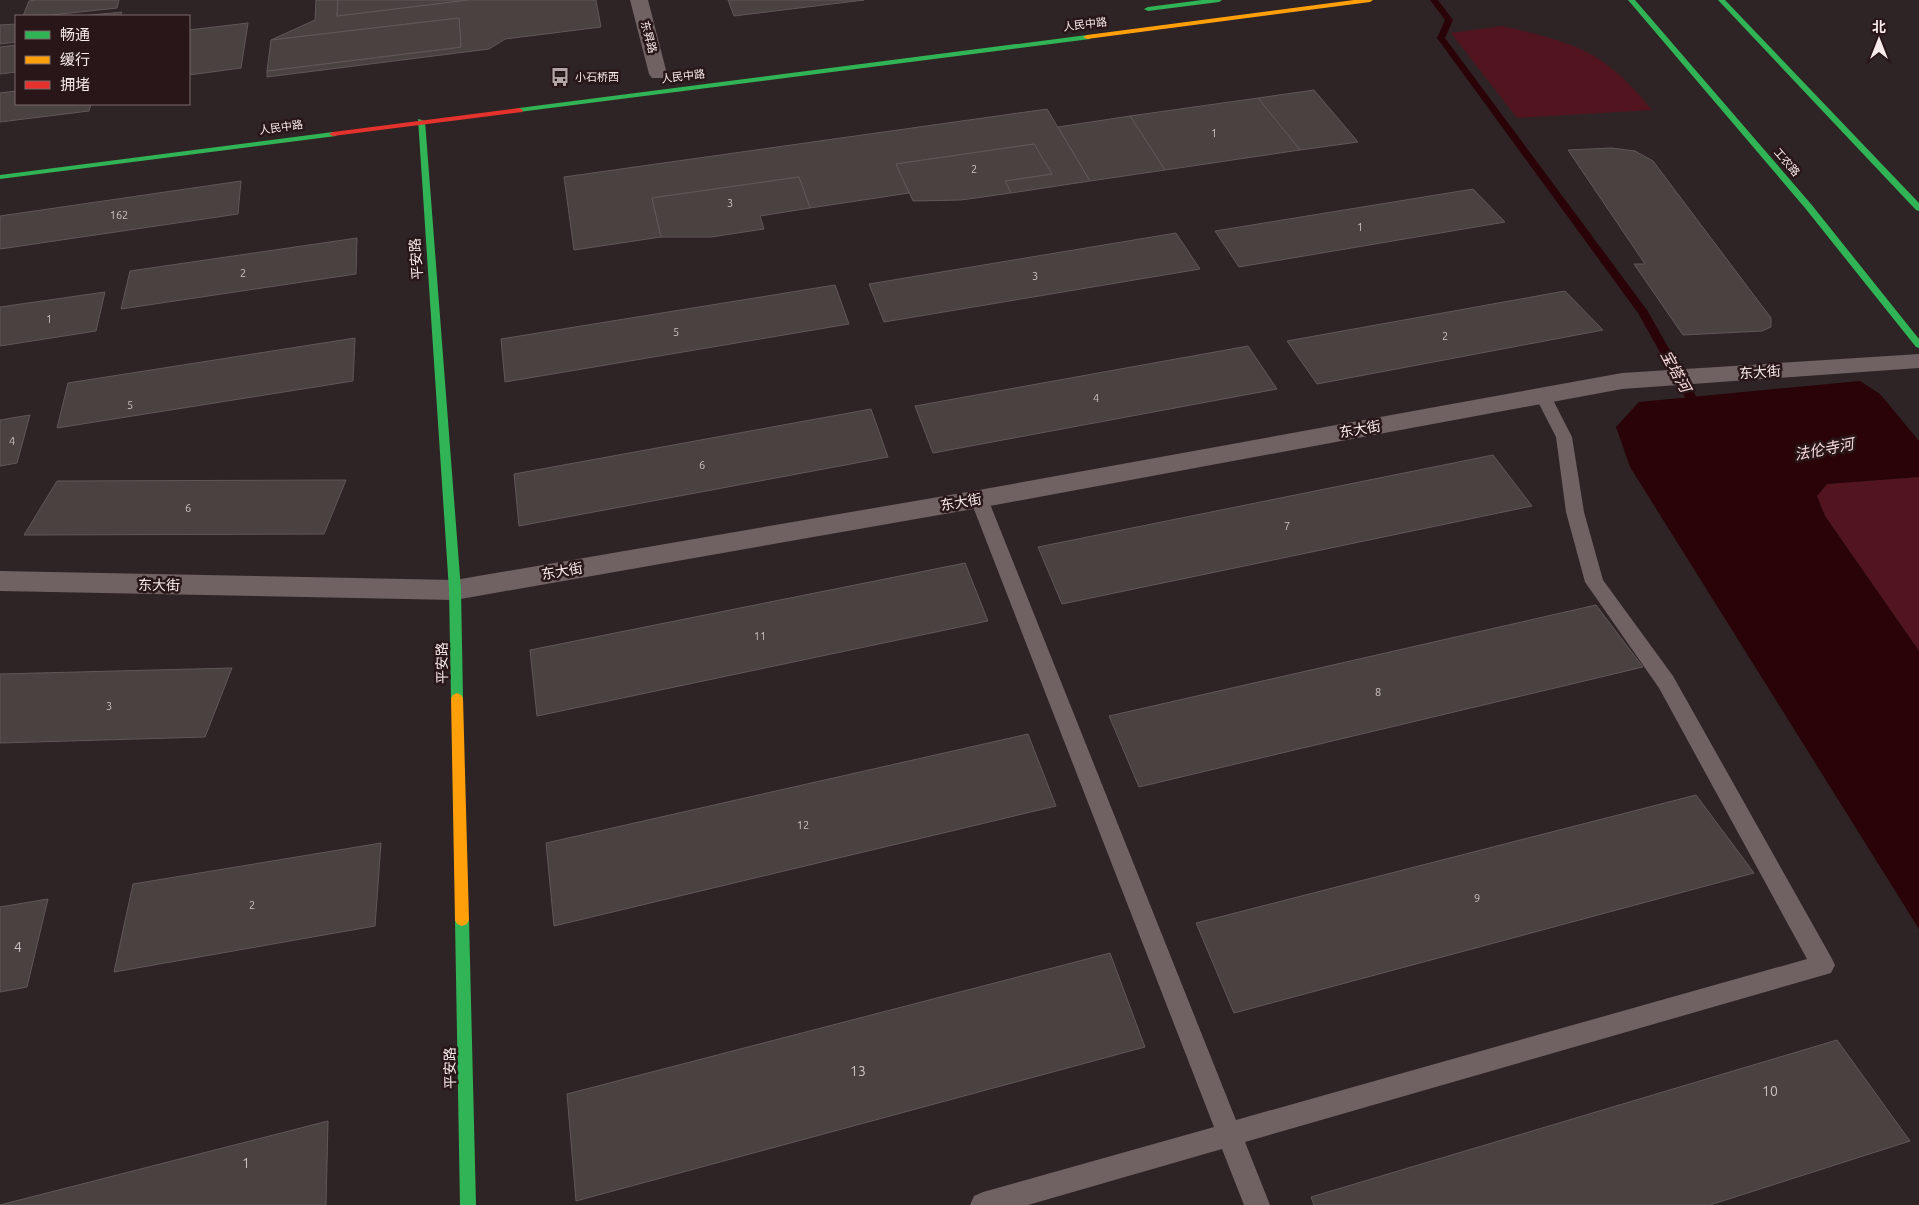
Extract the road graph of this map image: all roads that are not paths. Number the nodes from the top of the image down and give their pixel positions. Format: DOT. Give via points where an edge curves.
graph roads {
  1 [pos="639,0"];
  2 [pos="1219,0"];
  3 [pos="1370,0"];
  4 [pos="1632,0"];
  5 [pos="1721,0"];
  6 [pos="1140,10"];
  7 [pos="659,74"];
  8 [pos="421,121"];
  9 [pos="0,177"];
  10 [pos="1919,208"];
  11 [pos="1919,345"];
  12 [pos="1919,361"];
  13 [pos="1543,396"];
  14 [pos="978,499"];
  15 [pos="0,581"];
  16 [pos="456,590"];
  17 [pos="1230,1136"];
  18 [pos="468,1205"];
  19 [pos="983,1205"];
  20 [pos="1257,1205"];
  1 -- 7 [label="street, 东昇路"];
  2 -- 6 [label="main road"];
  3 -- 8 [label="main road, 人民中路"];
  4 -- 11 [label="main road, 工农路" via="1808,206"];
  5 -- 10 [label="main road"];
  8 -- 9 [label="main road, 人民中路"];
  8 -- 16 [label="main road, 平安路"];
  12 -- 13 [label="street, 东大街" via="1622,381"];
  13 -- 14 [label="street, 东大街"];
  13 -- 17 [label="lane" via="1564,437 1576,512 1594,582 1666,682 1823,965"];
  14 -- 16 [label="street, 东大街"];
  14 -- 17 [label="lane"];
  15 -- 16 [label="street, 东大街"];
  16 -- 18 [label="main road, 平安路"];
  17 -- 19 [label="lane"];
  17 -- 20 [label="lane"];
}
